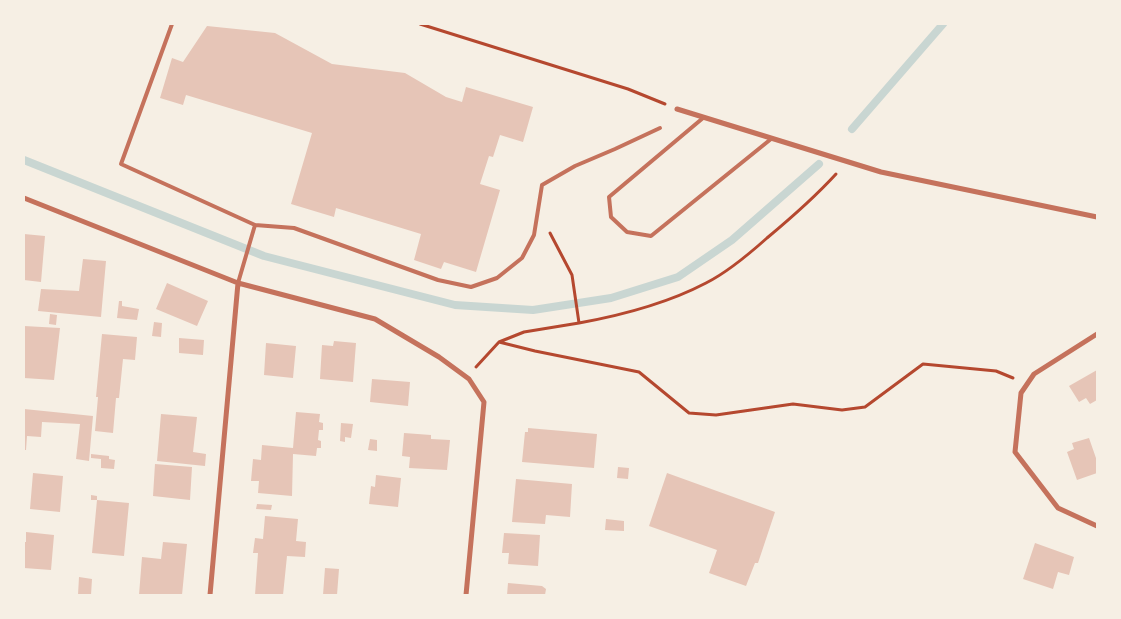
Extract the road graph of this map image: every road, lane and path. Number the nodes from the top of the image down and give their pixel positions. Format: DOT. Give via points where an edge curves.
graph roads {
  1 [pos="172,24"];
  2 [pos="420,24"];
  3 [pos="677,109"];
  4 [pos="703,118"];
  5 [pos="660,128"];
  6 [pos="771,139"];
  7 [pos="847,162"];
  8 [pos="24,198"];
  9 [pos="538,210"];
  10 [pos="1097,217"];
  11 [pos="255,225"];
  12 [pos="238,283"];
  13 [pos="579,322"];
  14 [pos="1097,334"];
  15 [pos="499,342"];
  16 [pos="469,379"];
  17 [pos="1027,384"];
  18 [pos="1097,526"];
  19 [pos="210,595"];
  20 [pos="466,595"];
  1 -- 11 [label="lane" via="121,164"];
  2 -- 3 [label="path" via="628,89"];
  3 -- 4 [label="street"];
  4 -- 6 [label="street"];
  4 -- 6 [label="lane" via="609,197 611,217 627,232 651,236"];
  5 -- 9 [label="lane" via="575,166 542,185"];
  6 -- 7 [label="street"];
  7 -- 10 [label="street"];
  7 -- 13 [label="path" via="787,222 744,258 706,283 657,304 611,318"];
  8 -- 12 [label="street"];
  9 -- 11 [label="lane" via="534,235 522,258 497,278 471,286 438,280 294,228"];
  9 -- 13 [label="path" via="572,275"];
  11 -- 12 [label="lane"];
  12 -- 16 [label="street" via="375,319"];
  12 -- 19 [label="street"];
  13 -- 15 [label="path" via="524,332"];
  14 -- 17 [label="street" via="1034,374"];
  15 -- 16 [label="path" via="477,365"];
  15 -- 17 [label="path" via="638,372 689,413 716,416 793,404 842,410 865,406 923,364 996,371"];
  16 -- 20 [label="street" via="484,402"];
  17 -- 18 [label="street" via="1021,393 1015,452 1058,508"];
}
